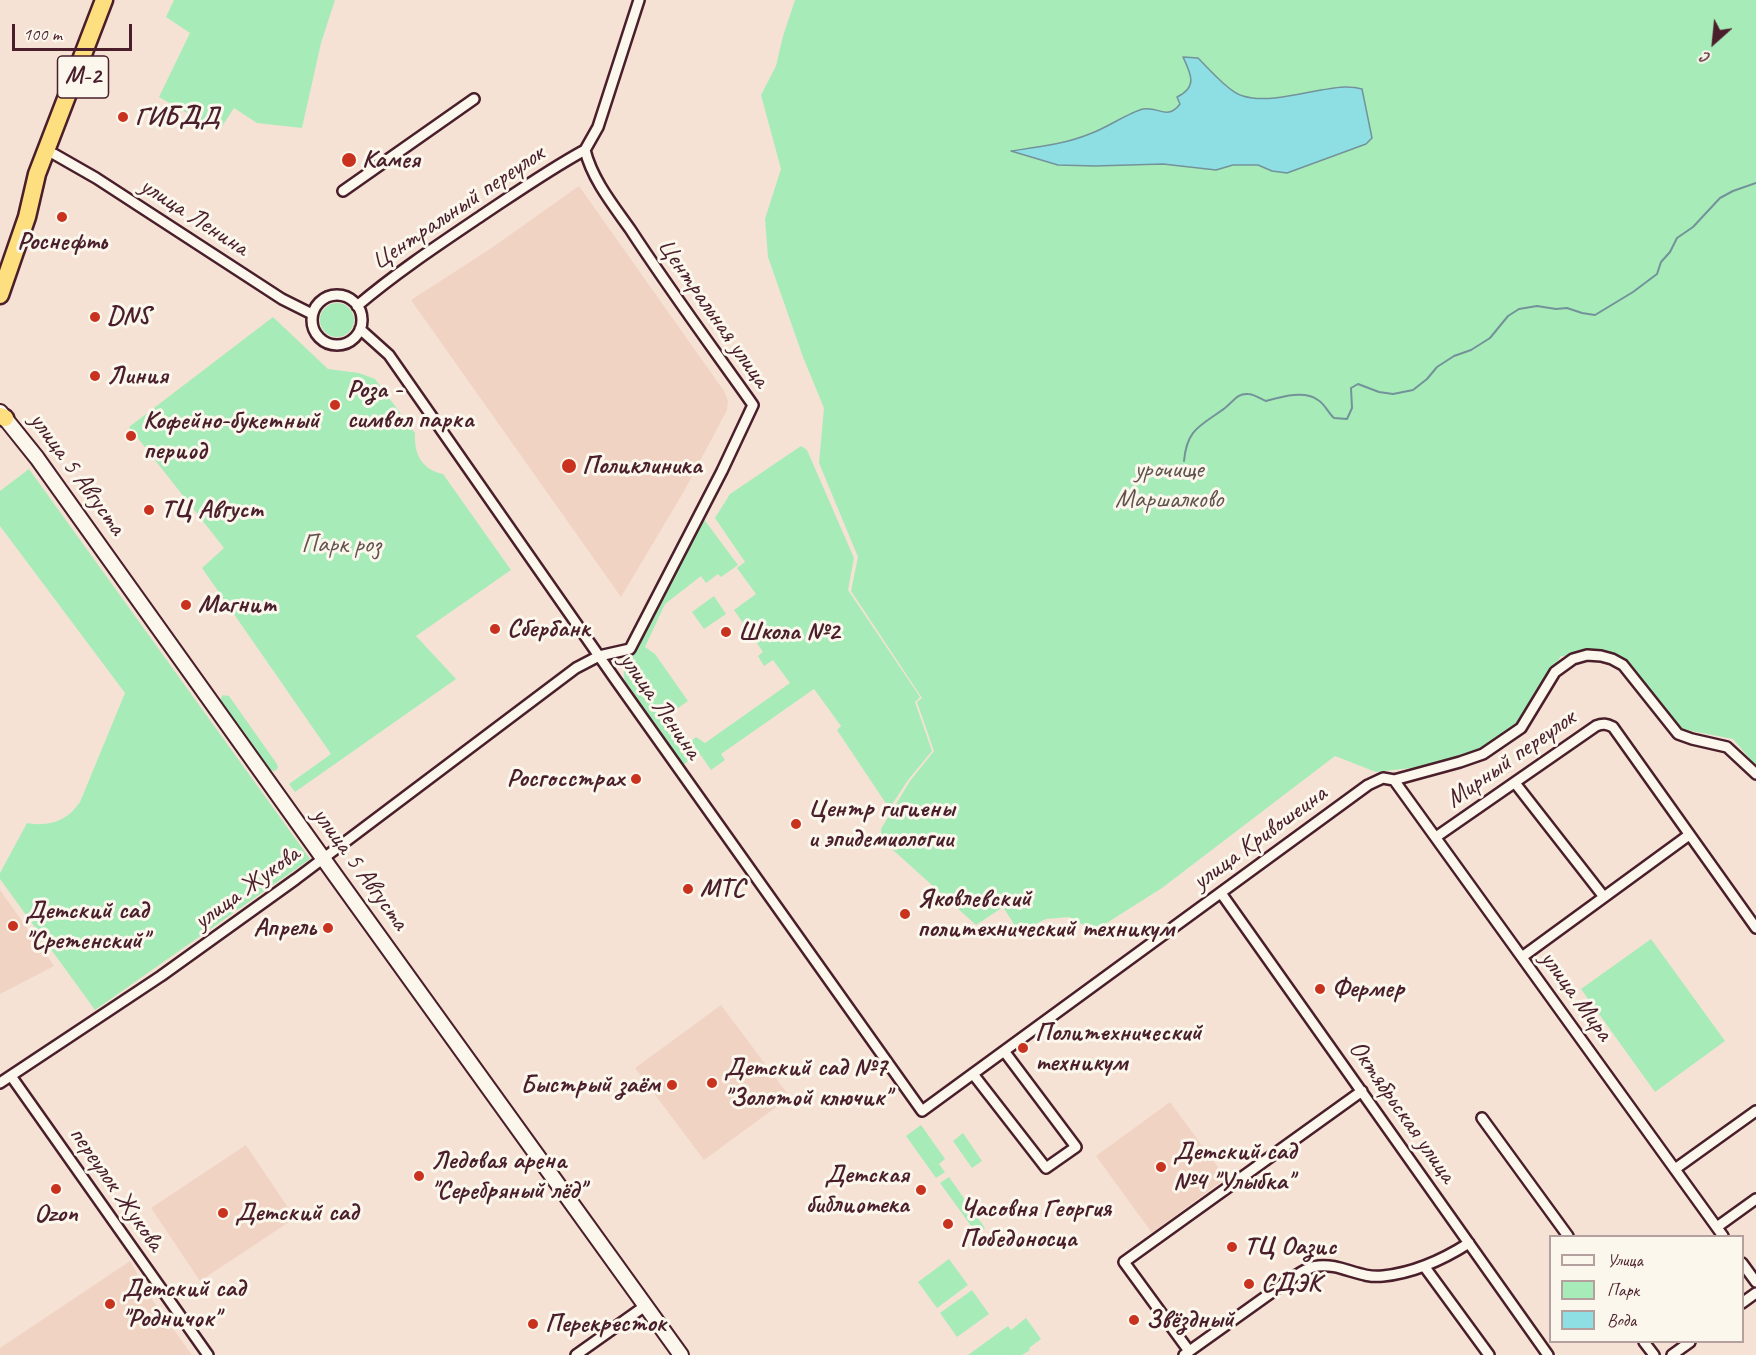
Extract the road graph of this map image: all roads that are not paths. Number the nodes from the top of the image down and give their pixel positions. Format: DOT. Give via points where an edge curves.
graph roads {
  1 [pos="104,0"];
  2 [pos="112,0"];
  3 [pos="639,0"];
  4 [pos="474,99"];
  5 [pos="585,150"];
  6 [pos="54,154"];
  7 [pos="343,191"];
  8 [pos="27,217"];
  9 [pos="0,295"];
  10 [pos="357,306"];
  11 [pos="312,314"];
  12 [pos="360,329"];
  13 [pos="2,415"];
  14 [pos="599,656"];
  15 [pos="1756,774"];
  16 [pos="1394,780"];
  17 [pos="1515,783"];
  18 [pos="1689,835"];
  19 [pos="1436,837"];
  20 [pos="323,859"];
  21 [pos="1221,893"];
  22 [pos="1604,897"];
  23 [pos="1756,928"];
  24 [pos="1522,957"];
  25 [pos="1004,1051"];
  26 [pos="973,1074"];
  27 [pos="11,1076"];
  28 [pos="0,1083"];
  29 [pos="1362,1091"];
  30 [pos="922,1111"];
  31 [pos="1756,1111"];
  32 [pos="1482,1119"];
  33 [pos="1675,1169"];
  34 [pos="1756,1199"];
  35 [pos="1717,1227"];
  36 [pos="1567,1235"];
  37 [pos="1722,1235"];
  38 [pos="1469,1243"];
  39 [pos="1744,1264"];
  40 [pos="1424,1266"];
  41 [pos="1756,1282"];
  42 [pos="1756,1293"];
  43 [pos="1744,1302"];
  44 [pos="645,1306"];
  45 [pos="1687,1343"];
  46 [pos="1186,1353"];
  47 [pos="208,1355"];
  48 [pos="576,1355"];
  49 [pos="681,1355"];
  50 [pos="1489,1355"];
  51 [pos="1548,1355"];
  52 [pos="1672,1355"];
  1 -- 8 [label="highway, М-2" via="37,174"];
  2 -- 6 [label="highway, М-2"];
  3 -- 5 [label="street" via="598,127"];
  4 -- 7 [label="street"];
  5 -- 10 [label="street, Центральный переулок" via="472,223"];
  5 -- 14 [label="street, Центральная улица" via="603,189 753,405 630,649"];
  6 -- 8 [label="highway, М-2"];
  6 -- 11 [label="street, улица Ленина" via="282,299"];
  8 -- 9 [label="highway, М-2"];
  10 -- 11 [label="street" via="350,299 332,296 316,305"];
  10 -- 12 [label="street" via="361,313"];
  11 -- 12 [label="street" via="315,332 329,344 348,343"];
  12 -- 14 [label="street, улица Ленина" via="389,355"];
  13 -- 20 [label="street, улица 5 Августа" via="38,458"];
  14 -- 20 [label="street, улица Жукова" via="576,668"];
  14 -- 30 [label="street, улица Ленина"];
  15 -- 16 [label="street, улица Кривошеина" via="1727,747 1677,734 1623,665 1601,656 1587,656 1573,659 1555,672 1521,728 1483,754"];
  16 -- 19 [label="street, улица Мира"];
  16 -- 21 [label="street, улица Кривошеина" via="1383,778 1368,785"];
  17 -- 18 [label="street, Мирный переулок" via="1596,726 1607,724 1613,727"];
  17 -- 19 [label="street, Мирный переулок"];
  17 -- 22 [label="street"];
  18 -- 22 [label="street"];
  18 -- 23 [label="street"];
  19 -- 24 [label="street, улица Мира"];
  20 -- 27 [label="street, улица Жукова"];
  20 -- 44 [label="street, улица 5 Августа"];
  21 -- 25 [label="street, улица Кривошеина"];
  21 -- 29 [label="street, Октябрьская улица"];
  22 -- 24 [label="street"];
  24 -- 33 [label="street, улица Мира"];
  25 -- 26 [label="street, улица Кривошеина"];
  25 -- 26 [label="street" via="1076,1147 1046,1168"];
  26 -- 30 [label="street, улица Кривошеина"];
  27 -- 28 [label="street, улица Жукова"];
  27 -- 47 [label="street, переулок Жукова"];
  29 -- 38 [label="street, Октябрьская улица"];
  29 -- 46 [label="street" via="1124,1262"];
  31 -- 33 [label="street"];
  32 -- 36 [label="street"];
  33 -- 35 [label="street, улица Мира"];
  34 -- 35 [label="street"];
  35 -- 37 [label="street, улица Мира"];
  38 -- 40 [label="street"];
  38 -- 51 [label="street, Октябрьская улица"];
  39 -- 41 [label="street"];
  40 -- 46 [label="street" via="1382,1276 1317,1266 1289,1280"];
  40 -- 50 [label="street"];
  42 -- 43 [label="street"];
  44 -- 48 [label="street"];
  44 -- 49 [label="street, улица 5 Августа"];
  45 -- 52 [label="street"];
}
